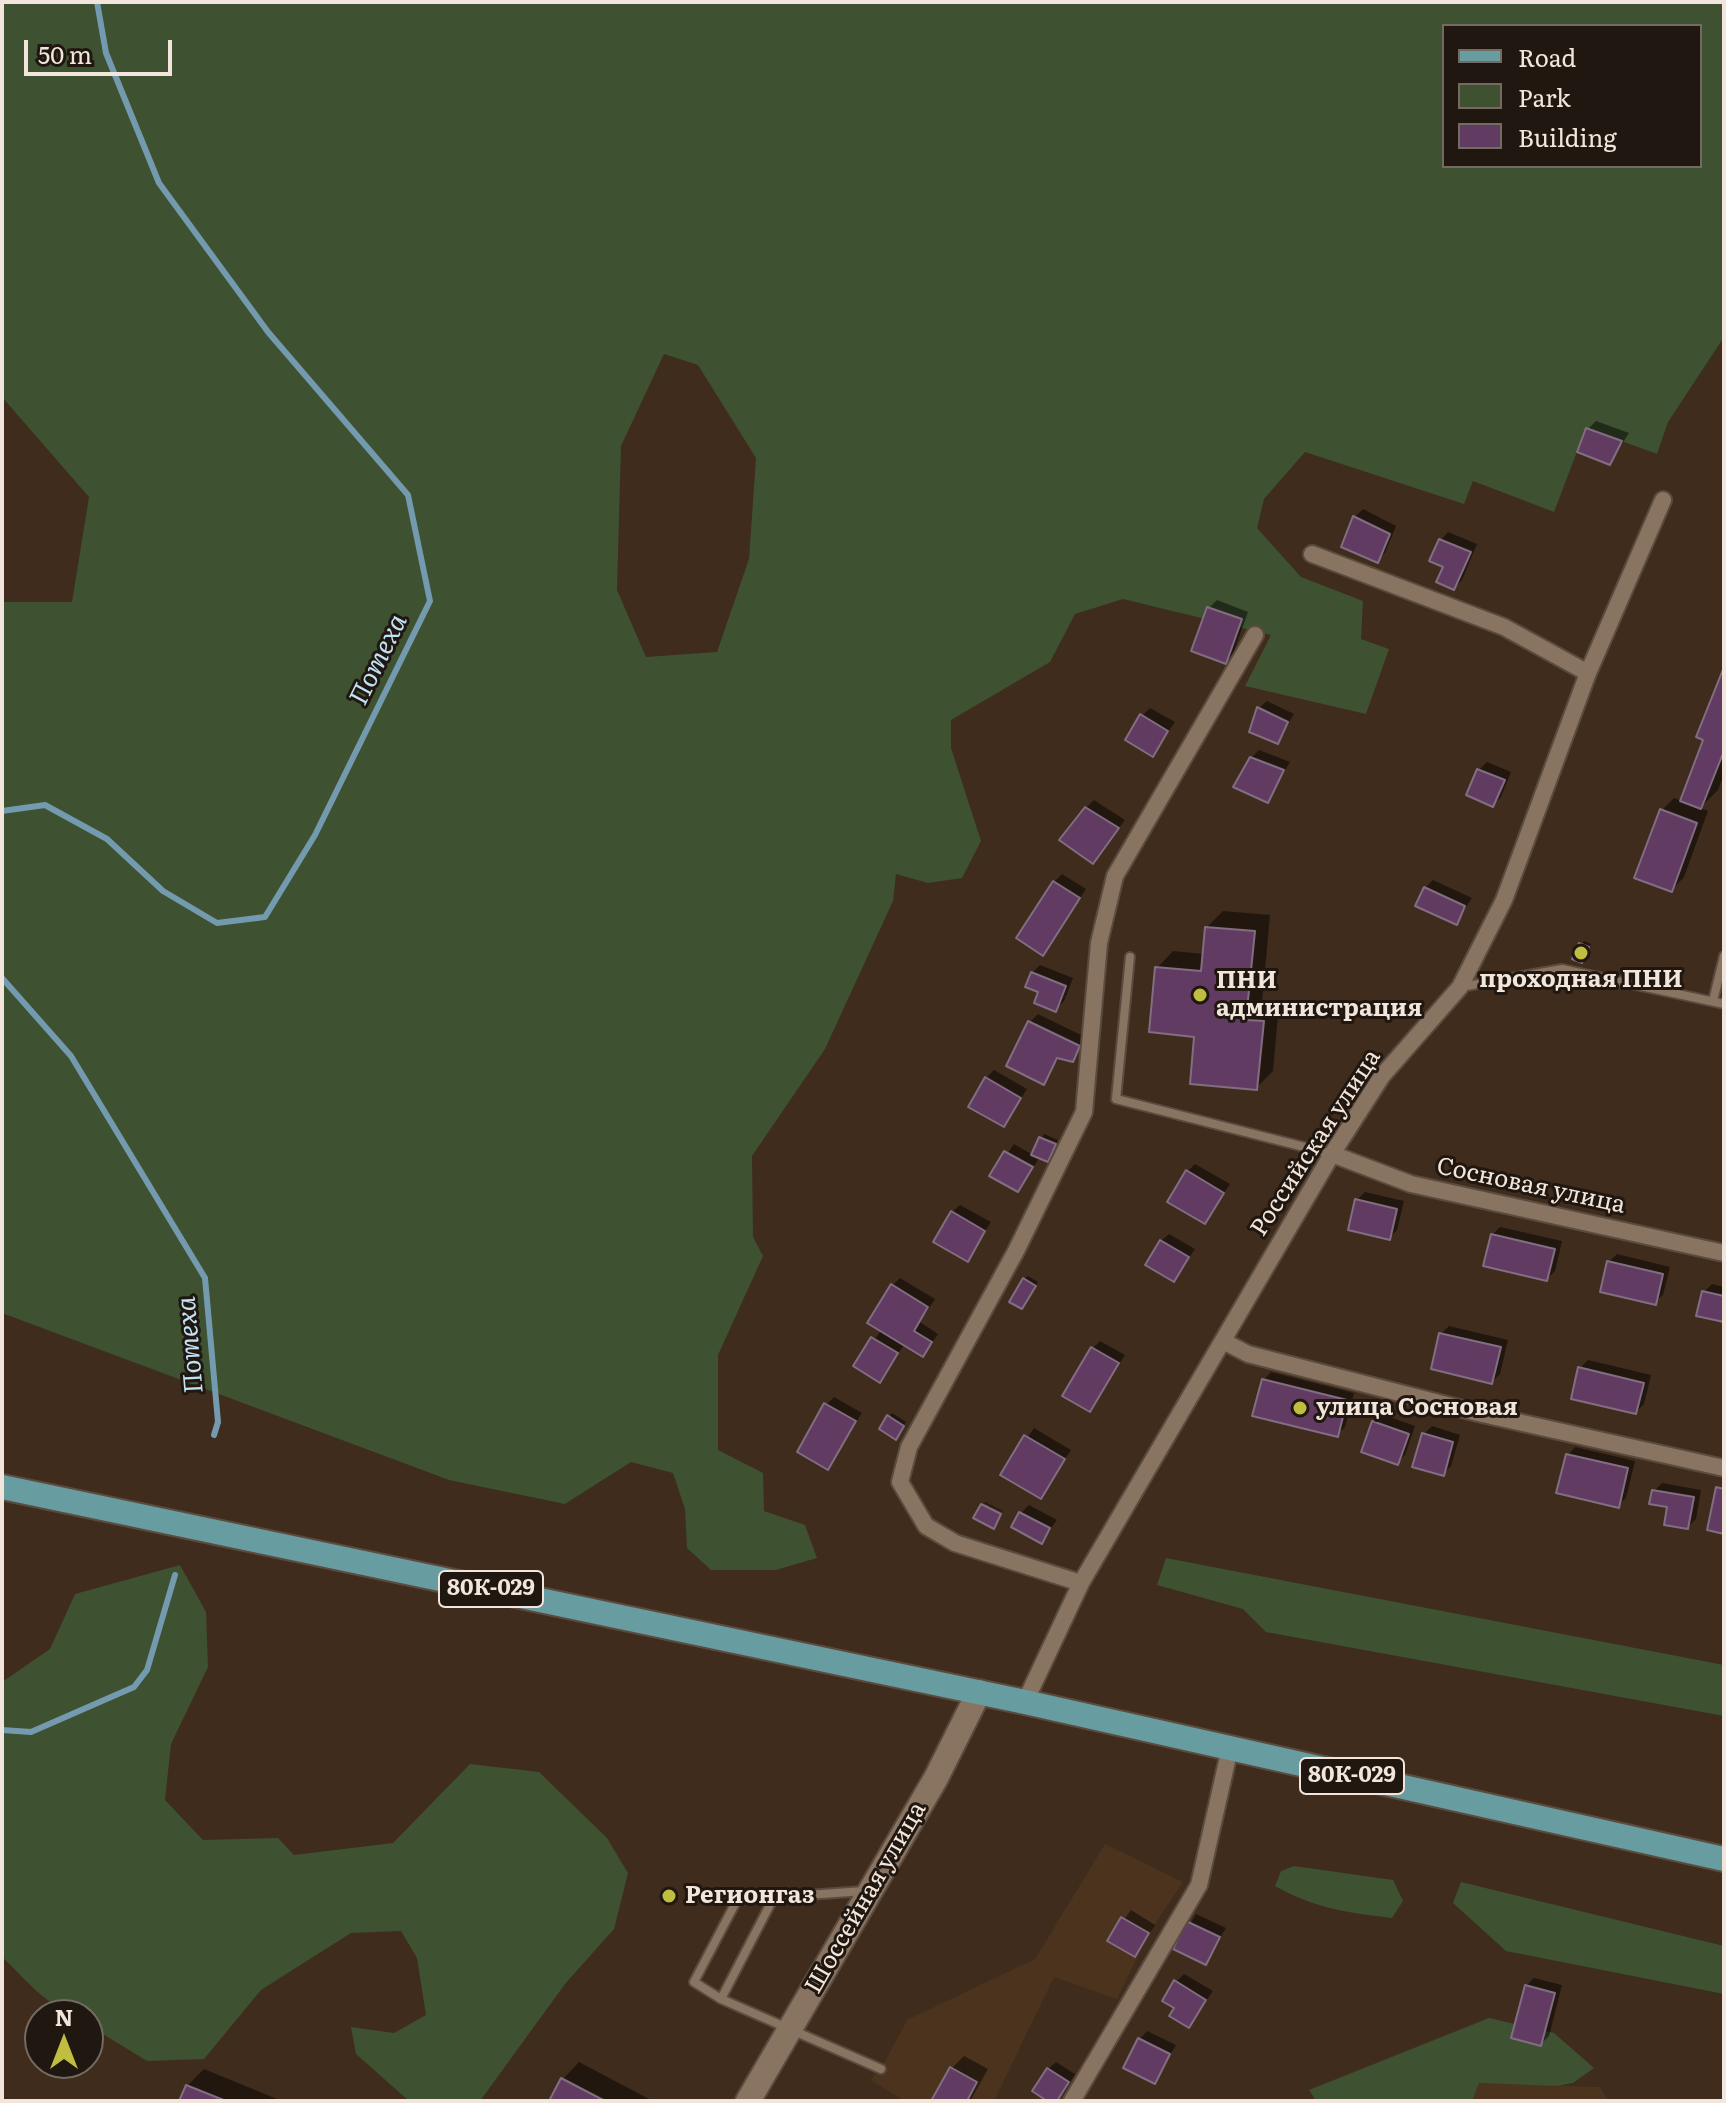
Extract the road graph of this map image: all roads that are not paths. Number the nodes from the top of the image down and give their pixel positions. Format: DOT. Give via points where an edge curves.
graph roads {
  1 [pos="1663,500"];
  2 [pos="1312,554"];
  3 [pos="1255,635"];
  4 [pos="1588,673"];
  5 [pos="1724,956"];
  6 [pos="1130,957"];
  7 [pos="1460,987"];
  8 [pos="1713,1001"];
  9 [pos="1724,1004"];
  10 [pos="1332,1154"];
  11 [pos="1724,1253"];
  12 [pos="1223,1341"];
  13 [pos="1724,1468"];
  14 [pos="2,1487"];
  15 [pos="1081,1583"];
  16 [pos="979,1692"];
  17 [pos="1025,1702"];
  18 [pos="1230,1748"];
  19 [pos="1724,1859"];
  20 [pos="870,1891"];
  21 [pos="774,1897"];
  22 [pos="721,1999"];
  23 [pos="791,2028"];
  24 [pos="881,2069"];
  25 [pos="748,2101"];
  26 [pos="1072,2101"];
  1 -- 4 [label="street, Российская улица"];
  2 -- 4 [label="street" via="1504,627"];
  3 -- 15 [label="street" via="1115,876 1099,943 1084,1112 1016,1251 909,1447 900,1482 926,1526 955,1543"];
  4 -- 7 [label="street, Российская улица" via="1504,900"];
  5 -- 8 [label="lane"];
  6 -- 10 [label="lane" via="1116,1099"];
  7 -- 8 [label="lane" via="1562,969"];
  7 -- 10 [label="street, Российская улица" via="1382,1076"];
  8 -- 9 [label="lane"];
  10 -- 11 [label="street, Сосновая улица" via="1411,1184"];
  10 -- 12 [label="street, Российская улица"];
  12 -- 13 [label="street" via="1248,1354 1478,1413"];
  12 -- 15 [label="street, Российская улица"];
  14 -- 16 [label="main road, 80К-029"];
  15 -- 17 [label="street, Российская улица"];
  16 -- 17 [label="main road, 80К-029"];
  16 -- 20 [label="street, Шоссейная улица"];
  17 -- 18 [label="main road, 80К-029"];
  18 -- 19 [label="main road, 80К-029"];
  18 -- 26 [label="street" via="1199,1885"];
  20 -- 21 [label="lane"];
  20 -- 23 [label="street, Шоссейная улица"];
  21 -- 22 [label="lane"];
  21 -- 22 [label="lane" via="737,1900 694,1982"];
  22 -- 23 [label="lane"];
  23 -- 24 [label="lane"];
  23 -- 25 [label="street, Шоссейная улица"];
}
